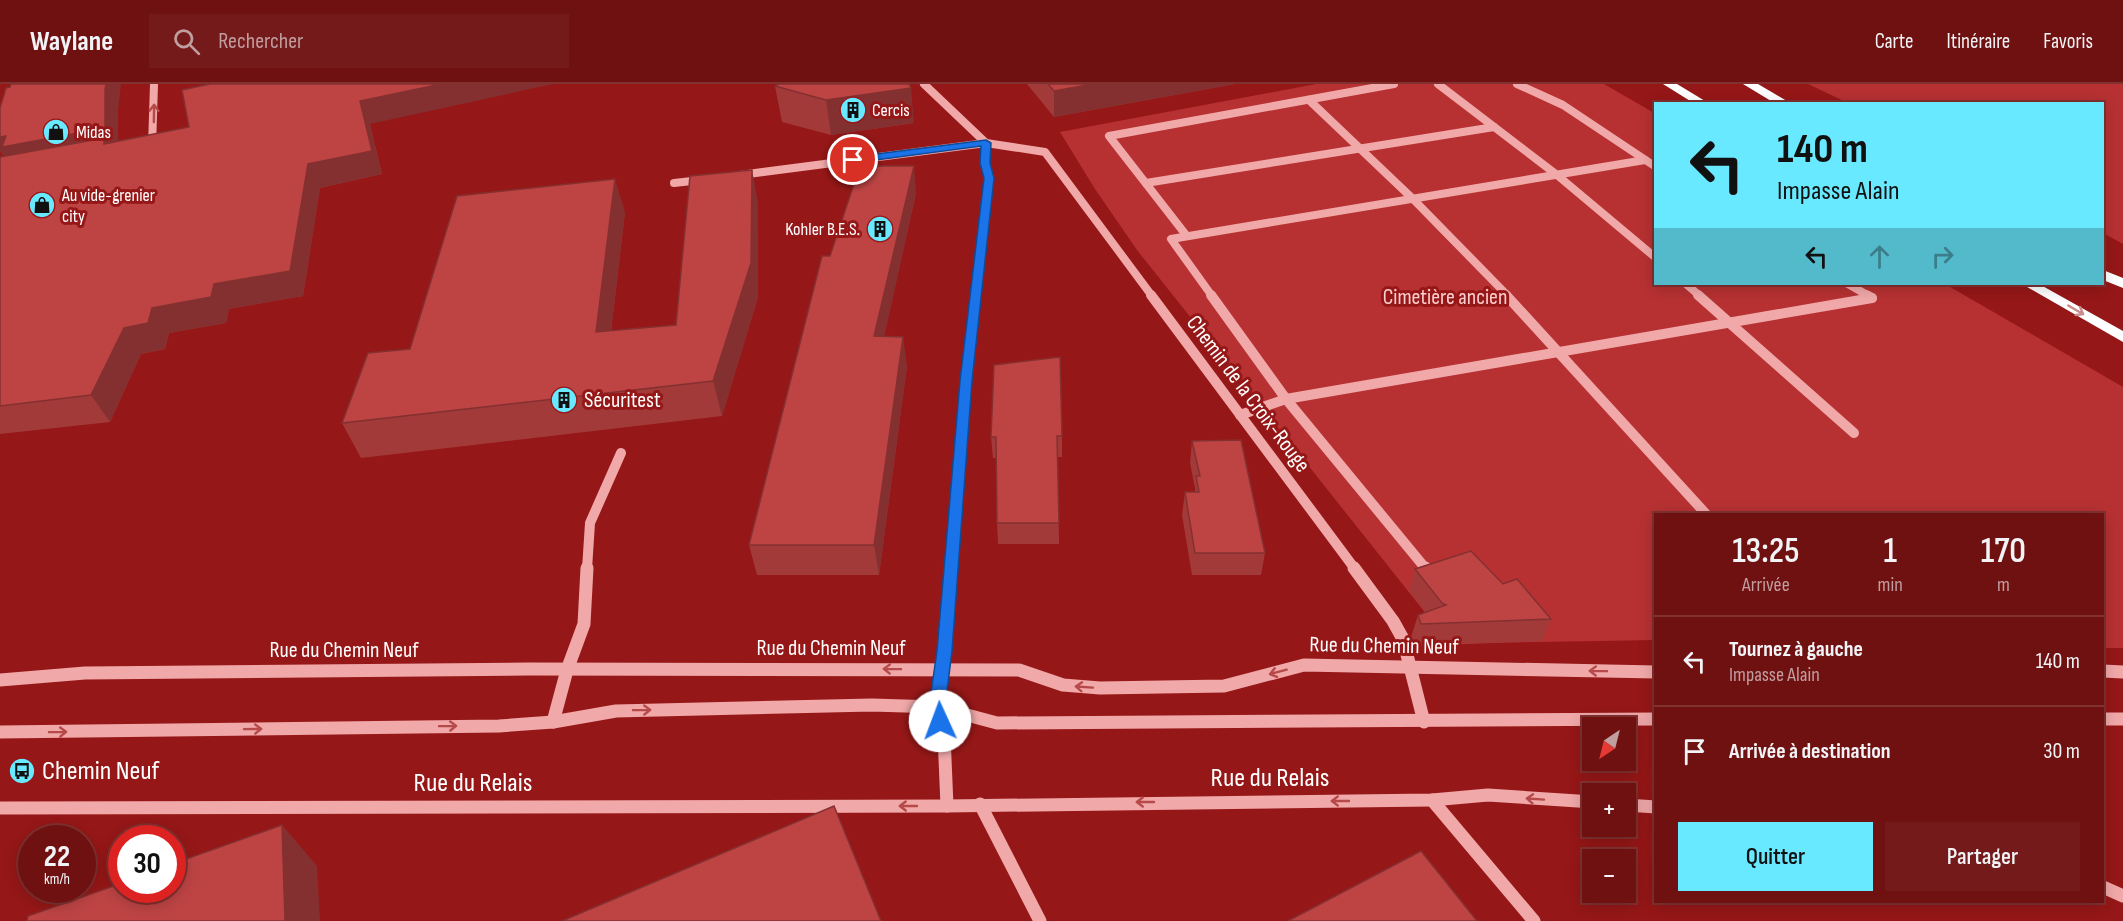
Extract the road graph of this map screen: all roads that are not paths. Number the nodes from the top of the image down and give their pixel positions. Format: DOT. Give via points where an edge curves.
graph roads {
  1 [pos="154,84"];
  2 [pos="924,84"];
  3 [pos="1394,84"];
  4 [pos="1438,84"];
  5 [pos="1517,84"];
  6 [pos="1669,84"];
  7 [pos="1749,84"];
  8 [pos="1309,100"];
  9 [pos="1700,102"];
  10 [pos="1782,102"];
  11 [pos="1494,127"];
  12 [pos="986,143"];
  13 [pos="1363,148"];
  14 [pos="140,151"];
  15 [pos="1645,160"];
  16 [pos="1654,166"];
  17 [pos="1557,175"];
  18 [pos="732,176"];
  19 [pos="709,179"];
  20 [pos="674,183"];
  21 [pos="1146,183"];
  22 [pos="1413,198"];
  23 [pos="1186,234"];
  24 [pos="1654,256"];
  25 [pos="2104,274"];
  26 [pos="2123,284"];
  27 [pos="1687,285"];
  28 [pos="1850,285"];
  29 [pos="2031,285"];
  30 [pos="1731,322"];
  31 [pos="2123,337"];
  32 [pos="1560,352"];
  33 [pos="1286,399"];
  34 [pos="1240,415"];
  35 [pos="1854,433"];
  36 [pos="621,453"];
  37 [pos="1705,513"];
  38 [pos="1428,572"];
  39 [pos="1411,666"];
  40 [pos="567,670"];
  41 [pos="942,670"];
  42 [pos="2104,671"];
  43 [pos="1654,672"];
  44 [pos="2123,672"];
  45 [pos="0,680"];
  46 [pos="937,707"];
  47 [pos="1654,719"];
  48 [pos="2104,719"];
  49 [pos="2123,719"];
  50 [pos="553,722"];
  51 [pos="1424,722"];
  52 [pos="0,732"];
  53 [pos="1432,800"];
  54 [pos="1582,801"];
  55 [pos="980,804"];
  56 [pos="947,806"];
  57 [pos="1636,806"];
  58 [pos="1654,807"];
  59 [pos="0,808"];
  60 [pos="2104,887"];
  61 [pos="2123,896"];
  62 [pos="1040,921"];
  63 [pos="1534,921"];
  14 -- 1 [label="street, one-way" via="152,149"];
  2 -- 12 [label="street"];
  3 -- 8 [label="street"];
  4 -- 11 [label="street"];
  5 -- 15 [label="street" via="1563,105"];
  6 -- 9 [label="highway"];
  7 -- 10 [label="highway"];
  8 -- 13 [label="street"];
  8 -- 21 [label="street" via="1109,136"];
  11 -- 13 [label="street"];
  11 -- 17 [label="street"];
  12 -- 18 [label="street, Chemin de la Croix-Rouge"];
  12 -- 34 [label="street, Chemin de la Croix-Rouge" via="1045,152"];
  12 -- 41 [label="street" via="989,178 966,381"];
  13 -- 21 [label="street"];
  13 -- 22 [label="street"];
  15 -- 16 [label="street"];
  15 -- 17 [label="street"];
  17 -- 22 [label="street"];
  17 -- 24 [label="street"];
  19 -- 20 [label="street"];
  21 -- 23 [label="street"];
  22 -- 23 [label="street"];
  22 -- 32 [label="street"];
  23 -- 33 [label="street" via="1171,239"];
  25 -- 26 [label="highway"];
  27 -- 30 [label="street"];
  28 -- 30 [label="street" via="1872,298"];
  29 -- 31 [label="highway, one-way"];
  30 -- 32 [label="street"];
  30 -- 35 [label="street"];
  32 -- 33 [label="street"];
  32 -- 37 [label="street"];
  33 -- 34 [label="street"];
  33 -- 38 [label="street"];
  34 -- 39 [label="street, Chemin de la Croix-Rouge" via="1393,621"];
  36 -- 40 [label="street" via="590,523 584,624"];
  39 -- 41 [label="street, Rue du Chemin Neuf, one-way" via="1304,665 1224,686 1100,688 1063,685 1019,670"];
  43 -- 39 [label="street, Rue du Chemin Neuf, one-way"];
  39 -- 51 [label="street, Chemin de la Croix-Rouge"];
  41 -- 40 [label="street, Rue du Chemin Neuf, one-way"];
  40 -- 45 [label="street, Rue du Chemin Neuf" via="85,672"];
  40 -- 50 [label="street"];
  41 -- 46 [label="street"];
  42 -- 44 [label="street"];
  50 -- 46 [label="street, one-way" via="616,711"];
  46 -- 51 [label="street" via="996,723"];
  46 -- 56 [label="street" via="945,747"];
  47 -- 51 [label="street"];
  48 -- 49 [label="street"];
  52 -- 50 [label="street, one-way" via="499,726"];
  54 -- 53 [label="street, Rue du Relais, one-way" via="1488,795"];
  53 -- 55 [label="street, Rue du Relais, one-way"];
  53 -- 63 [label="street"];
  55 -- 56 [label="street, Rue du Relais"];
  55 -- 62 [label="street"];
  56 -- 59 [label="street, Rue du Relais, one-way"];
  57 -- 58 [label="street"];
  60 -- 61 [label="street"];
}
